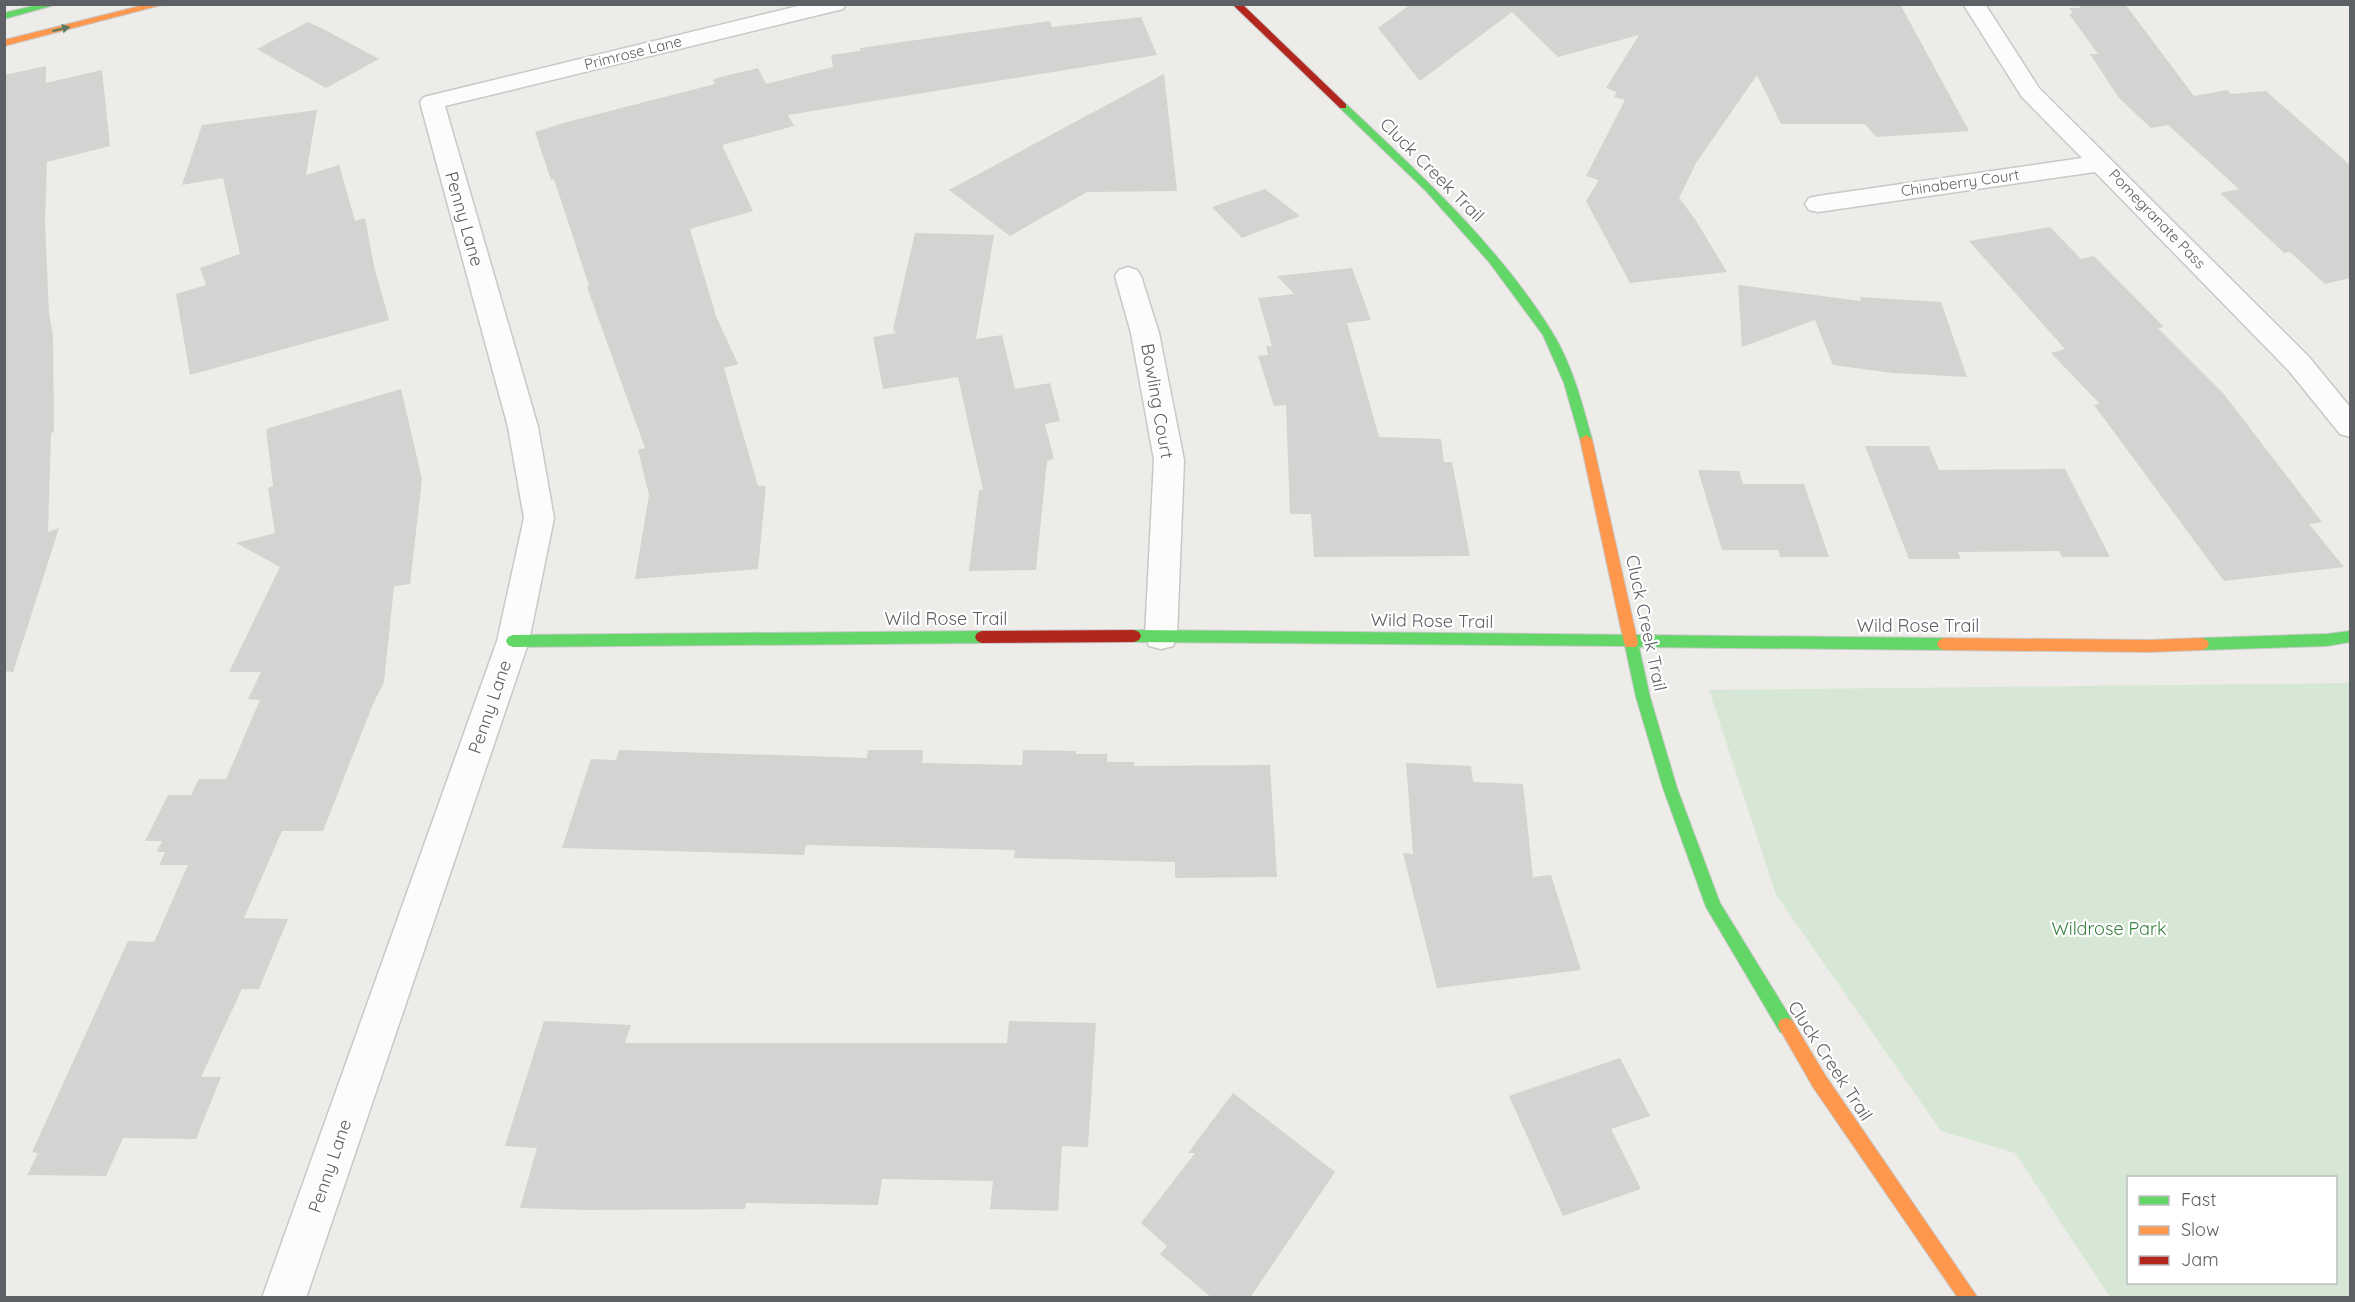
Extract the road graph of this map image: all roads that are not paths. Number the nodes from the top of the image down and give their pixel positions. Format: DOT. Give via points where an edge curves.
graph roads {
  1 [pos="54,4"];
  2 [pos="161,4"];
  3 [pos="835,4"];
  4 [pos="1236,4"];
  5 [pos="1974,4"];
  6 [pos="4,16"];
  7 [pos="4,43"];
  8 [pos="432,102"];
  9 [pos="2102,163"];
  10 [pos="1818,204"];
  11 [pos="1128,276"];
  12 [pos="2350,426"];
  13 [pos="1161,636"];
  14 [pos="2350,637"];
  15 [pos="513,641"];
  16 [pos="1632,642"];
  17 [pos="285,1298"];
  18 [pos="1969,1298"];
  1 -- 6 [label="street"];
  7 -- 2 [label="street, one-way"];
  3 -- 8 [label="street, Primrose Lane"];
  4 -- 16 [label="street, Cluck Creek Trail" via="1430,189 1493,259 1548,334 1570,383 1585,435"];
  5 -- 9 [label="street, Pomegranate Pass" via="2030,92"];
  8 -- 15 [label="street, Penny Lane" via="523,428 539,518"];
  9 -- 10 [label="street, Chinaberry Court"];
  9 -- 12 [label="street, Pomegranate Pass" via="2299,364"];
  11 -- 13 [label="street, Bowling Court" via="1145,333 1169,460"];
  13 -- 15 [label="street, Wild Rose Trail"];
  13 -- 16 [label="street, Wild Rose Trail"];
  14 -- 16 [label="street, Wild Rose Trail" via="2149,646"];
  15 -- 17 [label="street, Penny Lane"];
  16 -- 18 [label="street, Cluck Creek Trail" via="1643,698 1670,788 1714,907 1819,1081"];
}
